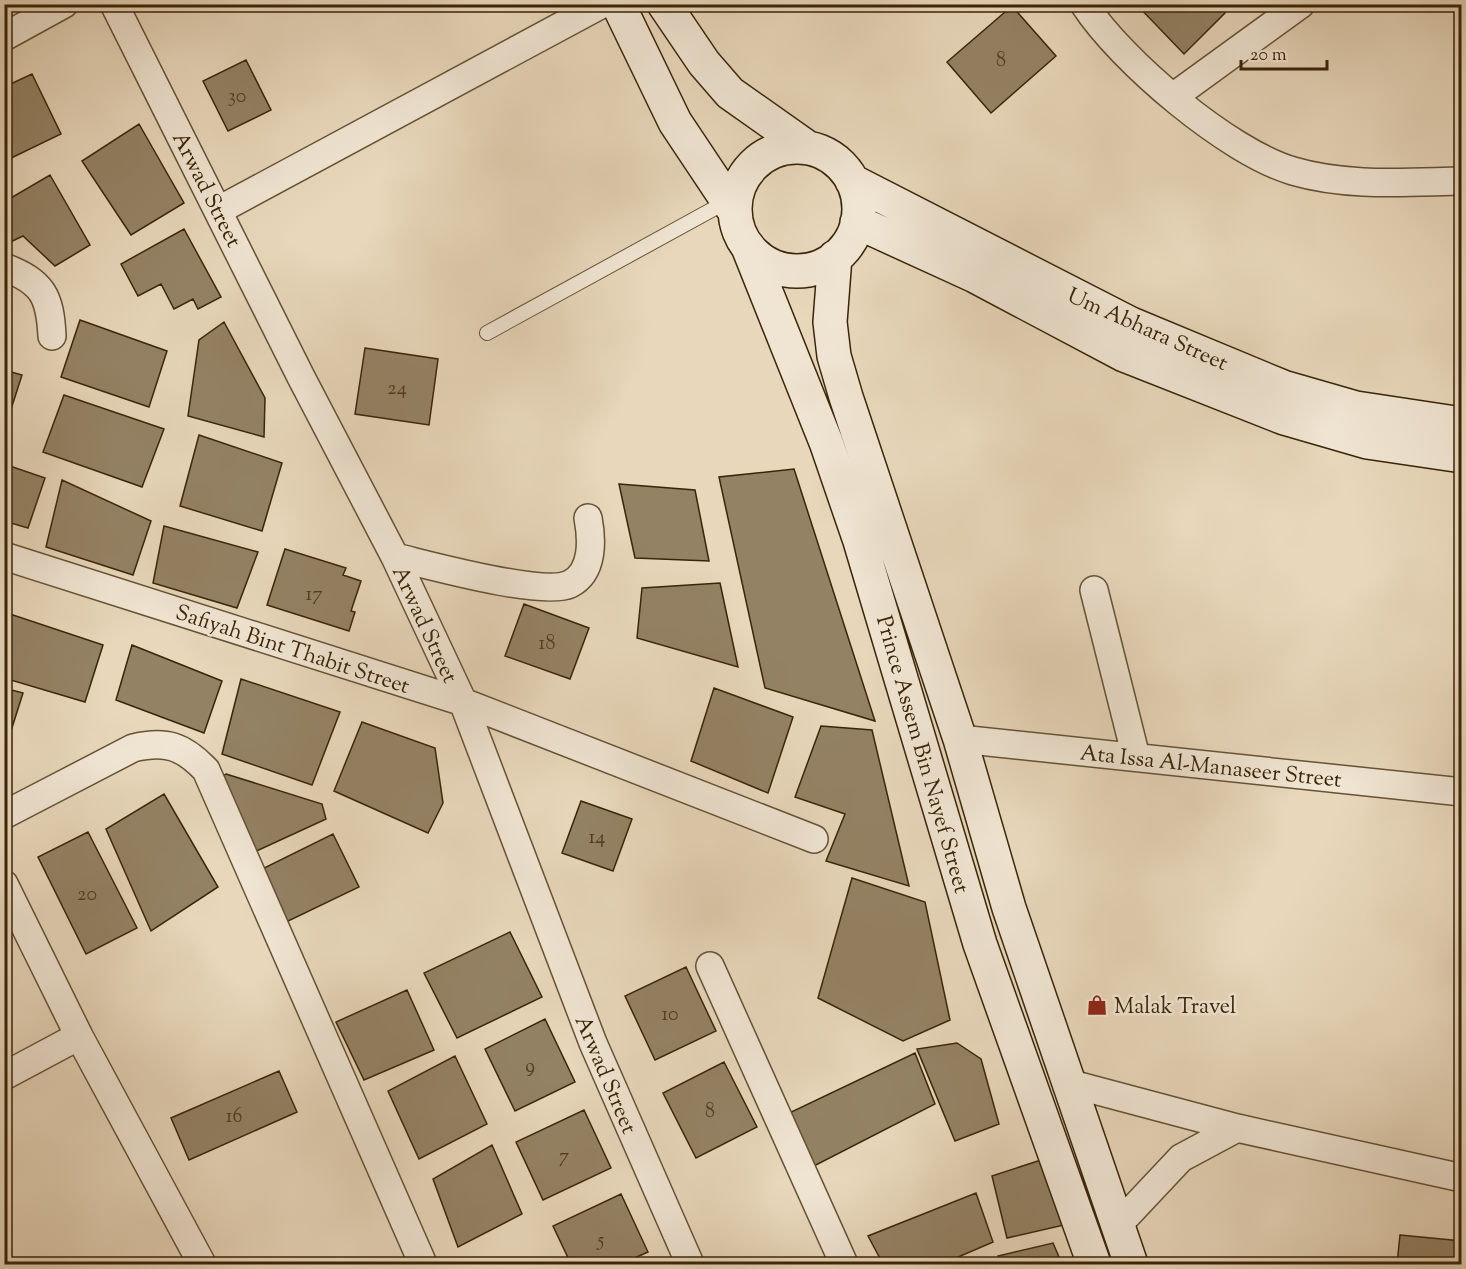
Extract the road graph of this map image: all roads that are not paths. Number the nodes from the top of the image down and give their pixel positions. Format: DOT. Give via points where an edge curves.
graph roads {
  1 [pos="64,4"];
  2 [pos="114,4"];
  3 [pos="602,4"];
  4 [pos="618,4"];
  5 [pos="664,4"];
  6 [pos="1084,4"];
  7 [pos="1301,4"];
  8 [pos="4,37"];
  9 [pos="1173,97"];
  10 [pos="807,148"];
  11 [pos="852,181"];
  12 [pos="1461,181"];
  13 [pos="731,207"];
  14 [pos="219,210"];
  15 [pos="857,222"];
  16 [pos="748,247"];
  17 [pos="835,257"];
  18 [pos="4,267"];
  19 [pos="487,333"];
  20 [pos="52,336"];
  21 [pos="1461,424"];
  22 [pos="1461,456"];
  23 [pos="588,518"];
  24 [pos="4,556"];
  25 [pos="395,557"];
  26 [pos="1094,590"];
  27 [pos="463,702"];
  28 [pos="960,739"];
  29 [pos="1136,757"];
  30 [pos="1461,792"];
  31 [pos="4,814"];
  32 [pos="814,839"];
  33 [pos="4,884"];
  34 [pos="710,966"];
  35 [pos="79,1036"];
  36 [pos="4,1076"];
  37 [pos="1068,1083"];
  38 [pos="1238,1128"];
  39 [pos="1461,1178"];
  40 [pos="1118,1225"];
  41 [pos="202,1264"];
  42 [pos="423,1264"];
  43 [pos="690,1264"];
  44 [pos="844,1264"];
  45 [pos="1095,1264"];
  46 [pos="1131,1264"];
  1 -- 8 [label="street"];
  2 -- 14 [label="street, Arwad Street"];
  3 -- 14 [label="street"];
  4 -- 13 [label="main road" via="675,122"];
  5 -- 10 [label="main road" via="704,63 730,93"];
  6 -- 9 [label="street" via="1123,50"];
  7 -- 9 [label="street"];
  9 -- 12 [label="street" via="1231,140 1262,159 1293,171 1372,183"];
  10 -- 11 [label="main road" via="834,159"];
  10 -- 13 [label="main road" via="784,149 762,158 741,182"];
  11 -- 15 [label="main road" via="858,201"];
  11 -- 21 [label="main road, Um Abhara Street" via="1131,324 1272,382 1356,408"];
  13 -- 16 [label="main road"];
  13 -- 19 [label="lane"];
  14 -- 25 [label="street, Arwad Street"];
  15 -- 17 [label="main road" via="849,242"];
  15 -- 22 [label="main road, Um Abhara Street" via="975,276 1124,355 1284,418 1367,442"];
  16 -- 17 [label="main road" via="766,262 789,271 821,266"];
  16 -- 45 [label="main road, Prince Assem Bin Nayef Street" via="826,442 860,541 980,944"];
  17 -- 28 [label="main road, Prince Assem Bin Nayef Street" via="830,321 834,356"];
  18 -- 20 [label="street" via="38,285 46,296"];
  23 -- 25 [label="street" via="592,540 585,568 573,583 560,587 526,585"];
  24 -- 27 [label="street, Safiyah Bint Thabit Street"];
  25 -- 27 [label="street, Arwad Street"];
  26 -- 29 [label="street"];
  27 -- 32 [label="street, Safiyah Bint Thabit Street"];
  27 -- 43 [label="street, Arwad Street" via="593,1043"];
  28 -- 29 [label="street, Ata Issa Al-Manaseer Street"];
  28 -- 37 [label="main road, Prince Assem Bin Nayef Street" via="1009,908"];
  29 -- 30 [label="street, Ata Issa Al-Manaseer Street"];
  31 -- 42 [label="street" via="133,748 152,743 176,746 206,770"];
  33 -- 35 [label="street"];
  34 -- 44 [label="street"];
  35 -- 36 [label="street"];
  35 -- 41 [label="street"];
  37 -- 38 [label="street"];
  37 -- 40 [label="main road, Prince Assem Bin Nayef Street"];
  38 -- 39 [label="street"];
  38 -- 40 [label="street" via="1181,1158"];
  40 -- 46 [label="main road, Prince Assem Bin Nayef Street"];
}
